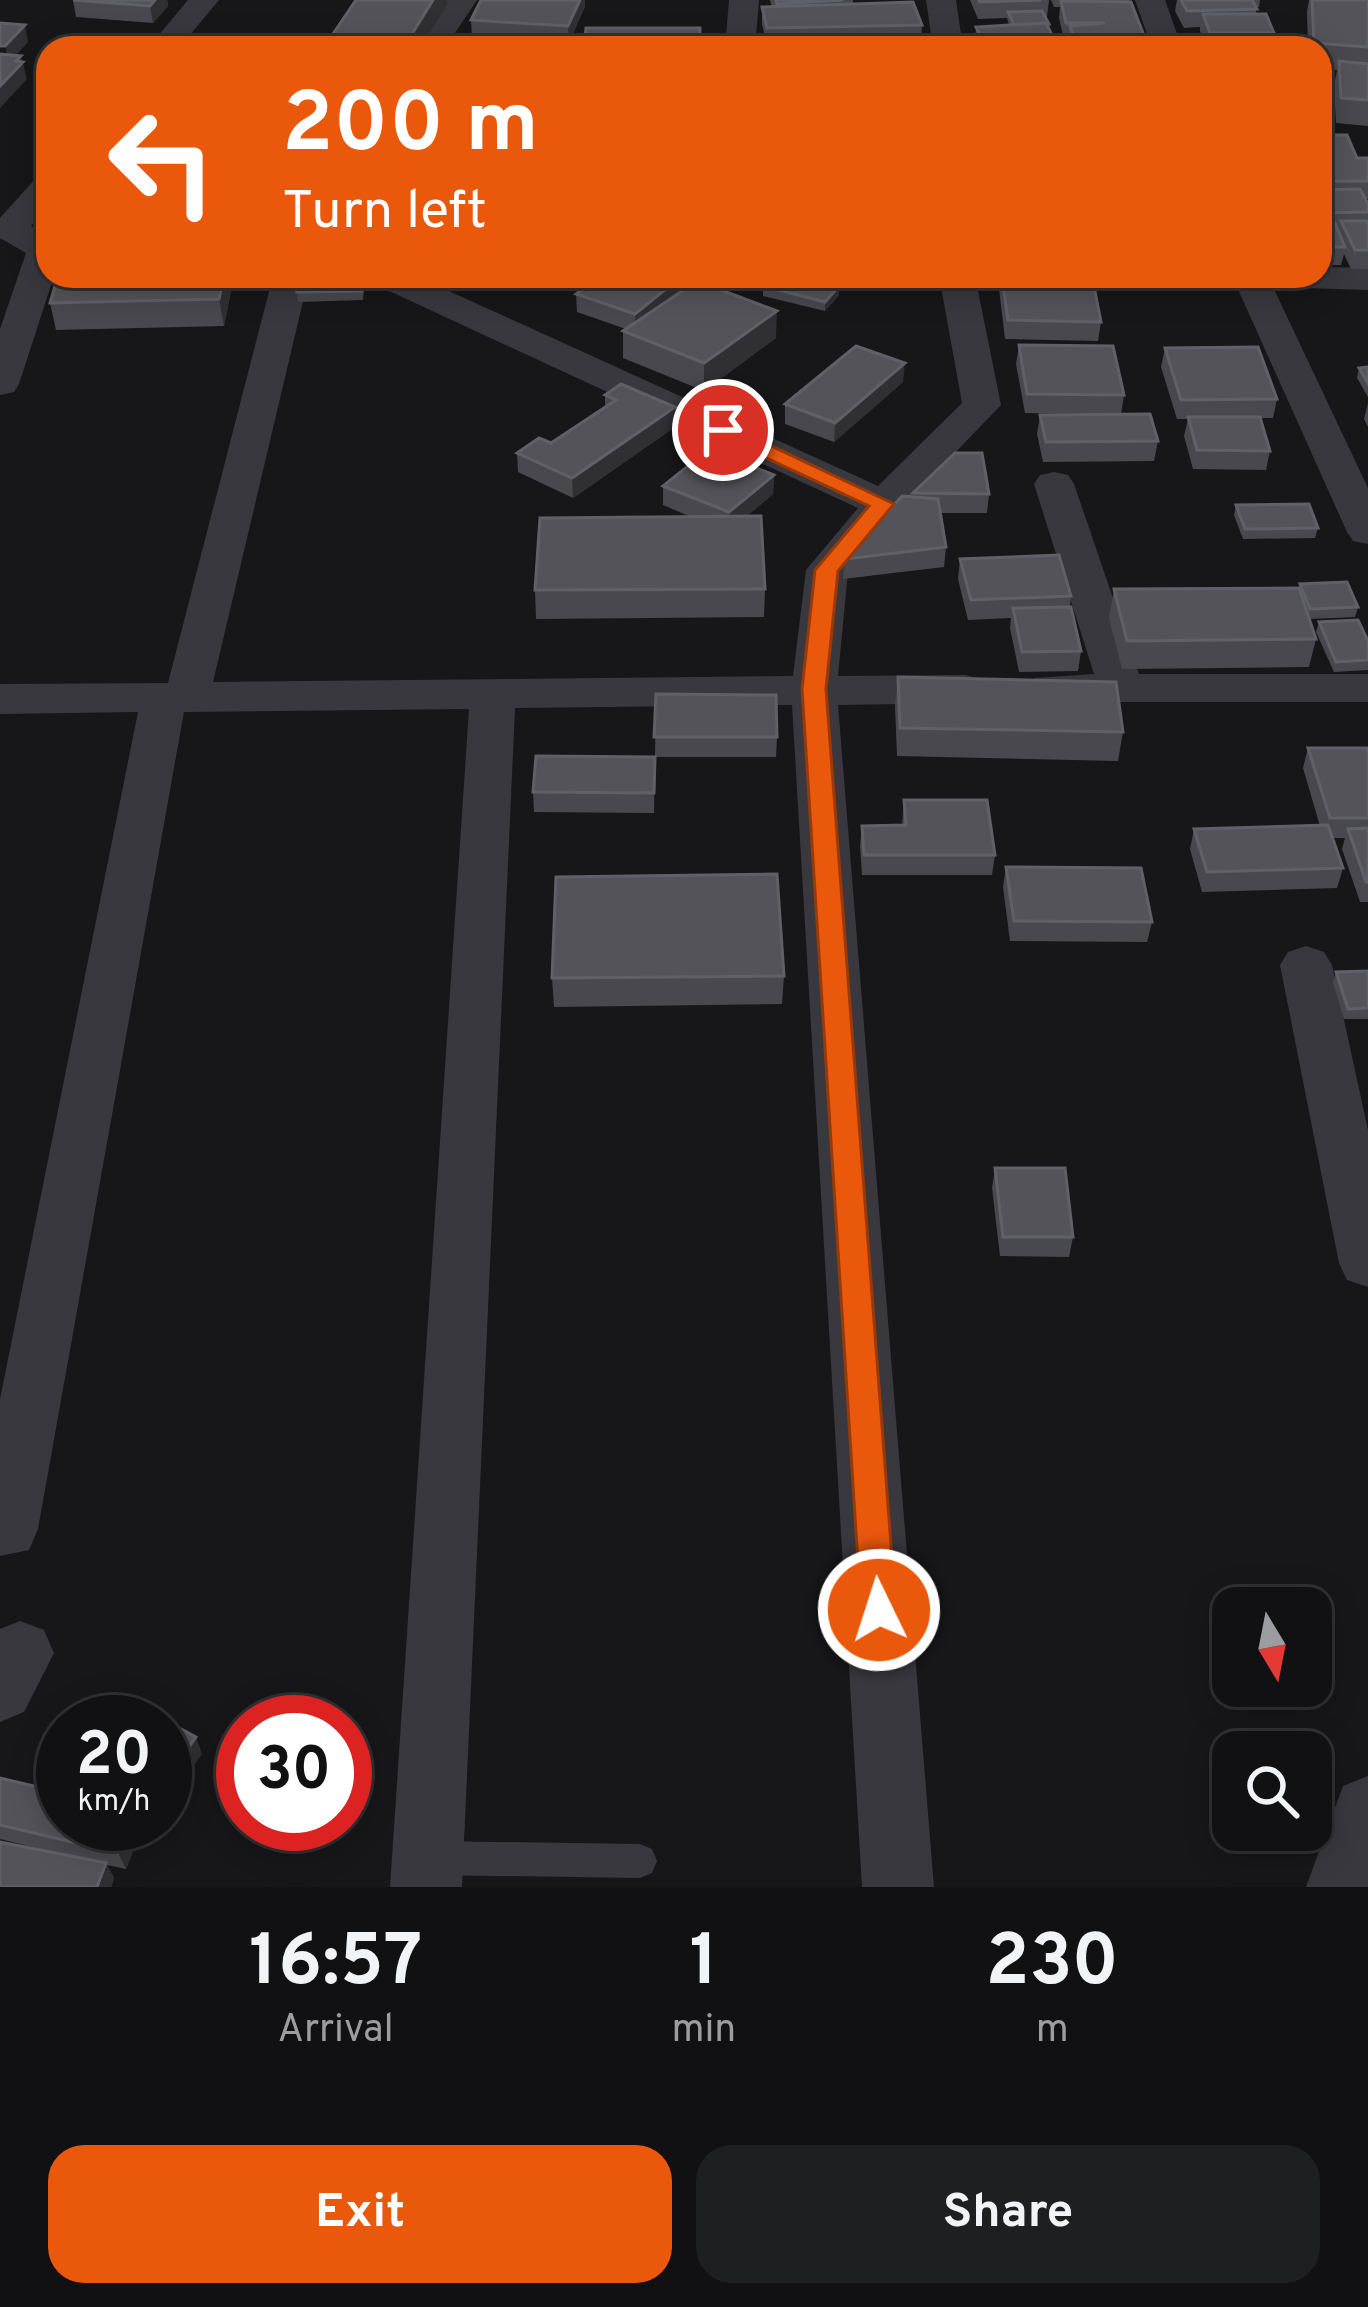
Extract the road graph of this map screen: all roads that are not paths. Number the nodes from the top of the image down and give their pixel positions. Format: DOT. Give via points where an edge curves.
graph roads {
  1 [pos="204,0"];
  2 [pos="462,0"];
  3 [pos="744,0"];
  4 [pos="940,0"];
  5 [pos="1150,0"];
  6 [pos="173,36"];
  7 [pos="438,36"];
  8 [pos="741,36"];
  9 [pos="946,36"];
  10 [pos="1163,36"];
  11 [pos="36,197"];
  12 [pos="6,228"];
  13 [pos="36,244"];
  14 [pos="1332,278"];
  15 [pos="36,279"];
  16 [pos="1368,279"];
  17 [pos="288,288"];
  18 [pos="413,288"];
  19 [pos="960,288"];
  20 [pos="1258,288"];
  21 [pos="0,384"];
  22 [pos="1054,484"];
  23 [pos="883,504"];
  24 [pos="1368,532"];
  25 [pos="1121,688"];
  26 [pos="1368,688"];
  27 [pos="814,689"];
  28 [pos="493,693"];
  29 [pos="176,697"];
  30 [pos="0,699"];
  31 [pos="1306,964"];
  32 [pos="1368,1263"];
  33 [pos="6,1529"];
  34 [pos="1368,1811"];
  35 [pos="640,1861"];
  36 [pos="427,1873"];
  37 [pos="898,1887"];
  38 [pos="1342,1887"];
  1 -- 6 [label="street"];
  2 -- 7 [label="street"];
  3 -- 8 [label="street"];
  4 -- 9 [label="street"];
  5 -- 10 [label="street"];
  11 -- 12 [label="street"];
  12 -- 13 [label="street"];
  14 -- 16 [label="street"];
  15 -- 21 [label="street"];
  17 -- 29 [label="street"];
  18 -- 23 [label="street"];
  19 -- 23 [label="street" via="982,405"];
  20 -- 24 [label="street"];
  22 -- 25 [label="street"];
  23 -- 27 [label="street" via="827,570"];
  25 -- 26 [label="street"];
  25 -- 27 [label="street"];
  27 -- 28 [label="street"];
  27 -- 37 [label="street"];
  28 -- 29 [label="street"];
  28 -- 36 [label="street"];
  29 -- 30 [label="street"];
  29 -- 33 [label="street"];
  31 -- 32 [label="street"];
  34 -- 38 [label="street"];
  35 -- 36 [label="lane"];
}
